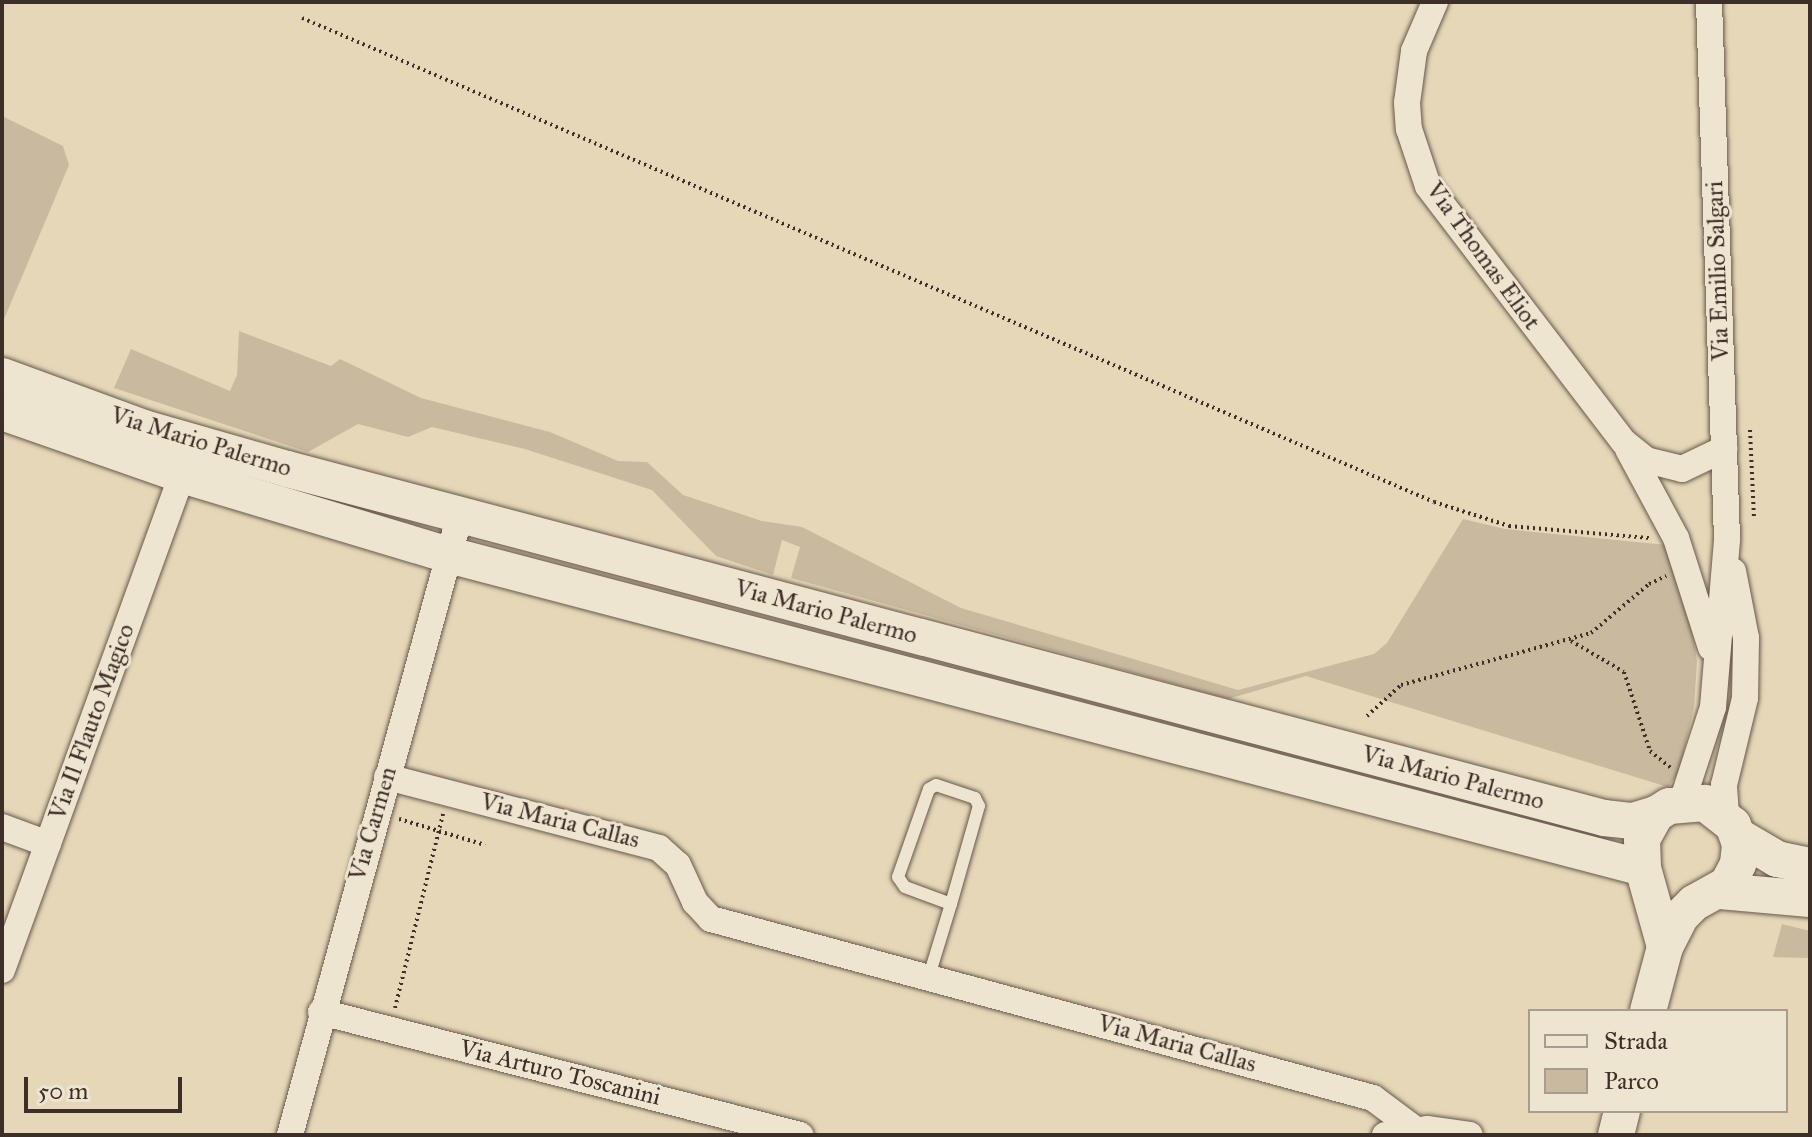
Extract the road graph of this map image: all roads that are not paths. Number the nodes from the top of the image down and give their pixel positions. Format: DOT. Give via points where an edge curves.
graph roads {
  1 [pos="1435,2"];
  2 [pos="1709,2"];
  3 [pos="2,376"];
  4 [pos="2,412"];
  5 [pos="1624,442"];
  6 [pos="1724,449"];
  7 [pos="182,475"];
  8 [pos="460,515"];
  9 [pos="1727,539"];
  10 [pos="449,555"];
  11 [pos="1716,665"];
  12 [pos="387,777"];
  13 [pos="1677,797"];
  14 [pos="1732,826"];
  15 [pos="2,827"];
  16 [pos="48,844"];
  17 [pos="1808,873"];
  18 [pos="1647,875"];
  19 [pos="1712,895"];
  20 [pos="951,904"];
  21 [pos="1665,947"];
  22 [pos="2,970"];
  23 [pos="929,976"];
  24 [pos="1649,1009"];
  25 [pos="321,1012"];
  26 [pos="1622,1113"];
  27 [pos="1416,1130"];
  28 [pos="290,1135"];
  29 [pos="800,1135"];
  30 [pos="1385,1135"];
  31 [pos="1470,1135"];
  32 [pos="1616,1135"];
  1 -- 5 [label="street, Via Thomas Eliot" via="1414,51 1407,103 1409,129 1428,186"];
  2 -- 6 [label="street, Via Emilio Salgari"];
  3 -- 8 [label="street, Via Mario Palermo" via="144,428"];
  4 -- 7 [label="street, Via Mario Palermo"];
  5 -- 6 [label="street, Via Thomas Eliot" via="1646,460 1682,469"];
  5 -- 11 [label="street, Via Thomas Eliot" via="1676,538"];
  6 -- 9 [label="street, Via Emilio Salgari"];
  7 -- 10 [label="street, Via Mario Palermo"];
  7 -- 16 [label="street, Via Il Flauto Magico"];
  8 -- 10 [label="street, Via Carmen"];
  8 -- 13 [label="street, Via Mario Palermo" via="1604,818 1633,821"];
  9 -- 11 [label="street, Via Emilio Salgari"];
  9 -- 14 [label="street, Via Emilio Salgari" via="1746,638 1745,698 1724,785"];
  10 -- 12 [label="street, Via Carmen"];
  10 -- 18 [label="street, Via Mario Palermo"];
  11 -- 13 [label="street, Via Emilio Salgari" via="1707,736"];
  12 -- 23 [label="street, Via Maria Callas" via="659,848 678,865 695,902 711,919"];
  12 -- 25 [label="street, Via Carmen"];
  13 -- 14 [label="street" via="1705,803"];
  13 -- 18 [label="street" via="1642,839"];
  14 -- 17 [label="street" via="1777,859"];
  14 -- 19 [label="street" via="1738,864"];
  15 -- 16 [label="street"];
  16 -- 22 [label="street, Via Il Flauto Magico"];
  17 -- 19 [label="street"];
  18 -- 19 [label="street" via="1672,898"];
  18 -- 21 [label="street"];
  19 -- 21 [label="street" via="1680,917"];
  20 -- 20 [label="lane" via="979,803 936,785 929,789 898,877 905,887"];
  20 -- 23 [label="lane"];
  21 -- 24 [label="street"];
  23 -- 27 [label="street, Via Maria Callas" via="1373,1098"];
  25 -- 28 [label="street, Via Carmen"];
  25 -- 29 [label="street, Via Arturo Toscanini"];
  26 -- 32 [label="street"];
  27 -- 30 [label="street"];
  27 -- 31 [label="street"];
}
